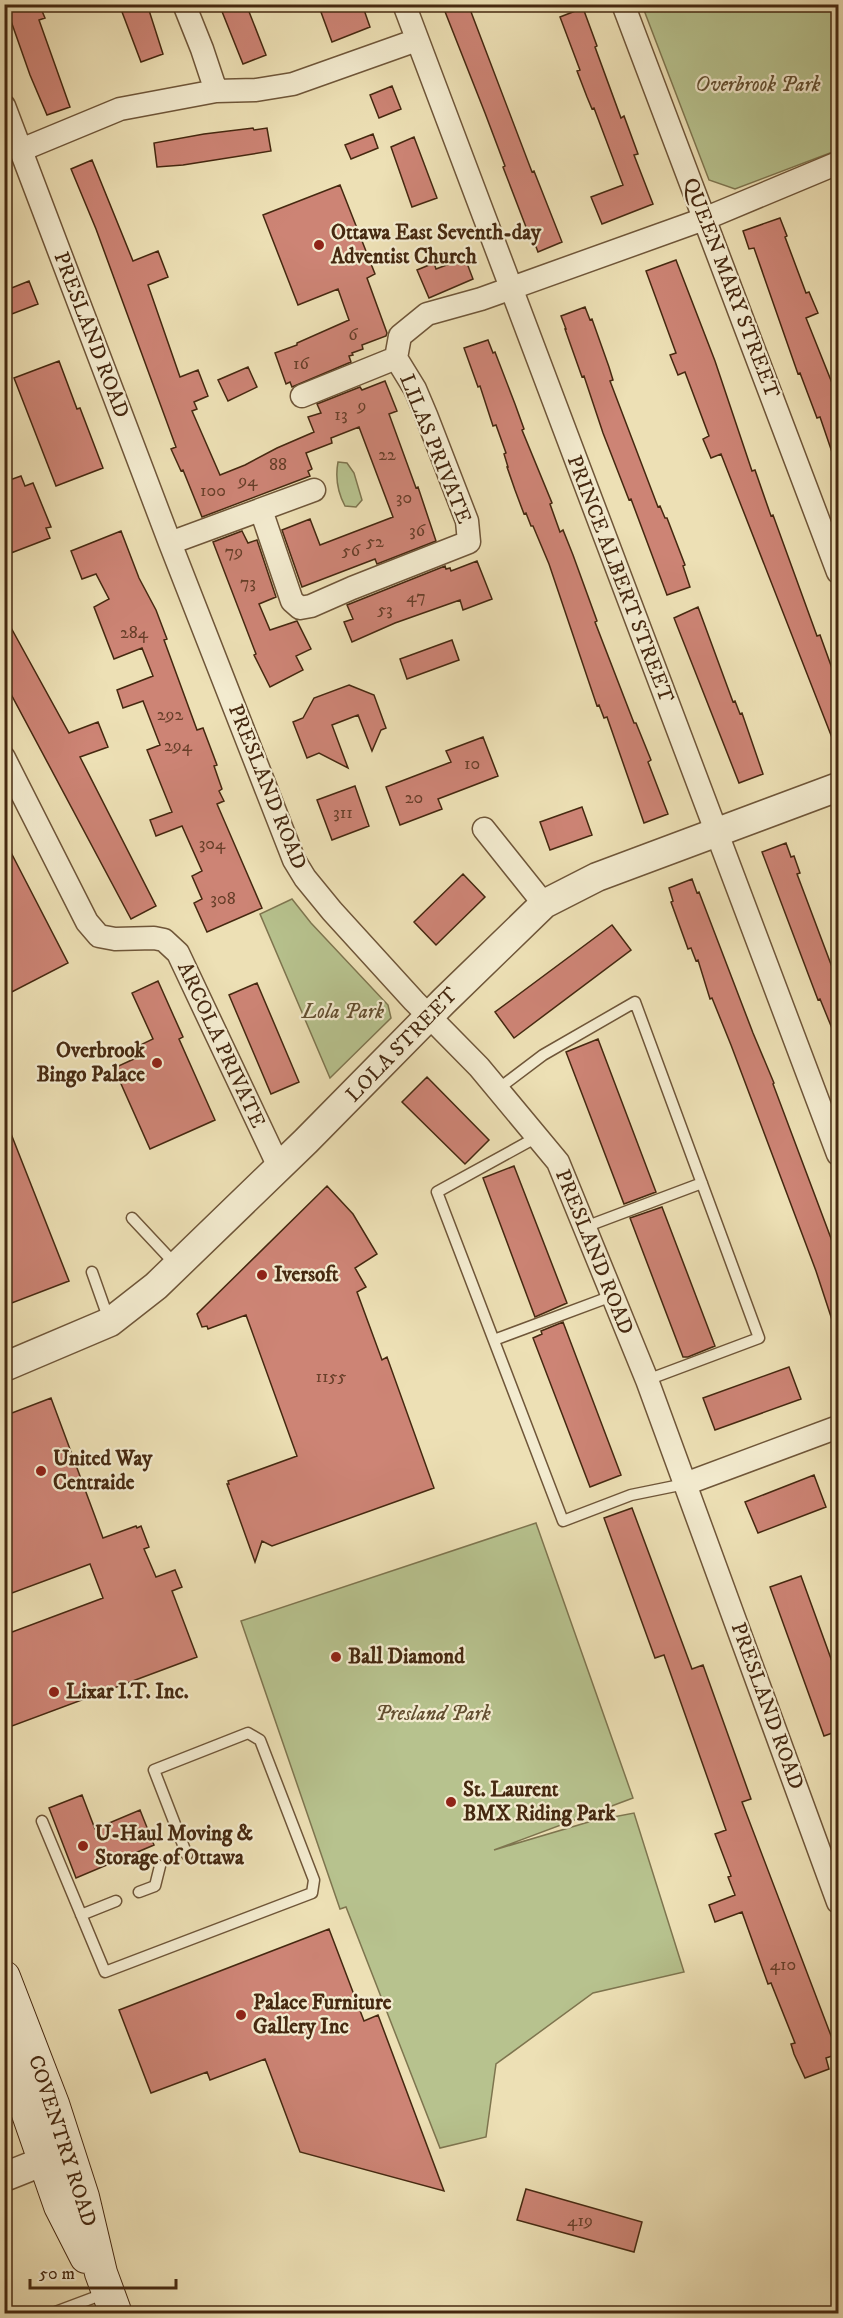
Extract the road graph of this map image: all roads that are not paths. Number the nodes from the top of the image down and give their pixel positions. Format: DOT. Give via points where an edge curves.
graph roads {
  1 [pos="184,4"];
  2 [pos="404,4"];
  3 [pos="623,4"];
  4 [pos="417,40"];
  5 [pos="216,91"];
  6 [pos="4,106"];
  7 [pos="21,150"];
  8 [pos="838,163"];
  9 [pos="704,219"];
  10 [pos="510,288"];
  11 [pos="396,358"];
  12 [pos="302,396"];
  13 [pos="314,490"];
  14 [pos="261,510"];
  15 [pos="170,543"];
  16 [pos="838,572"];
  17 [pos="4,758"];
  18 [pos="838,787"];
  19 [pos="484,829"];
  20 [pos="717,833"];
  21 [pos="544,904"];
  22 [pos="429,1017"];
  23 [pos="498,1089"];
  24 [pos="537,1137"];
  25 [pos="838,1154"];
  26 [pos="279,1167"];
  27 [pos="702,1183"];
  28 [pos="132,1218"];
  29 [pos="585,1227"];
  30 [pos="177,1265"];
  31 [pos="92,1272"];
  32 [pos="612,1296"];
  33 [pos="110,1322"];
  34 [pos="494,1340"];
  35 [pos="4,1367"];
  36 [pos="647,1380"];
  37 [pos="838,1427"];
  38 [pos="686,1484"];
  39 [pos="42,1821"];
  40 [pos="187,1855"];
  41 [pos="160,1866"];
  42 [pos="139,1892"];
  43 [pos="116,1901"];
  44 [pos="838,1902"];
  45 [pos="81,1915"];
  46 [pos="4,1977"];
  47 [pos="4,2045"];
  48 [pos="57,2156"];
  49 [pos="4,2176"];
  50 [pos="108,2293"];
  51 [pos="50,2313"];
  1 -- 5 [label="street"];
  2 -- 4 [label="street, PRINCE ALBERT STREET"];
  3 -- 9 [label="street, QUEEN MARY STREET"];
  4 -- 5 [label="street" via="293,84"];
  4 -- 10 [label="street, PRINCE ALBERT STREET"];
  5 -- 7 [label="street" via="120,109"];
  6 -- 7 [label="street, PRESLAND ROAD"];
  7 -- 15 [label="street, PRESLAND ROAD"];
  8 -- 9 [label="street"];
  9 -- 10 [label="street"];
  9 -- 16 [label="street, QUEEN MARY STREET"];
  10 -- 11 [label="street" via="427,314 400,336"];
  10 -- 20 [label="street, PRINCE ALBERT STREET"];
  11 -- 12 [label="street"];
  11 -- 14 [label="street, LILAS PRIVATE" via="419,397 466,521 469,542 300,608 292,601"];
  13 -- 14 [label="street"];
  14 -- 15 [label="street"];
  15 -- 22 [label="street, PRESLAND ROAD" via="294,860 332,911"];
  17 -- 26 [label="street, ARCOLA PRIVATE" via="87,922 99,936 164,940 178,953"];
  18 -- 20 [label="street, LOLA STREET"];
  19 -- 21 [label="street"];
  20 -- 21 [label="street, LOLA STREET" via="597,878"];
  20 -- 25 [label="street, PRINCE ALBERT STREET"];
  21 -- 22 [label="street, LOLA STREET"];
  22 -- 23 [label="street, PRESLAND ROAD"];
  22 -- 26 [label="street, LOLA STREET"];
  23 -- 24 [label="street, PRESLAND ROAD"];
  23 -- 27 [label="lane" via="543,1055 635,1002"];
  24 -- 29 [label="street, PRESLAND ROAD" via="558,1162"];
  24 -- 34 [label="lane" via="437,1192"];
  26 -- 30 [label="street, LOLA STREET"];
  27 -- 29 [label="lane"];
  27 -- 36 [label="lane" via="759,1338"];
  28 -- 30 [label="lane"];
  29 -- 32 [label="street, PRESLAND ROAD"];
  30 -- 33 [label="street, LOLA STREET"];
  31 -- 33 [label="lane"];
  32 -- 34 [label="lane"];
  32 -- 36 [label="street, PRESLAND ROAD"];
  33 -- 35 [label="street, LOLA STREET"];
  34 -- 38 [label="lane" via="563,1521 631,1495"];
  36 -- 38 [label="street, PRESLAND ROAD"];
  37 -- 38 [label="street"];
  38 -- 44 [label="street, PRESLAND ROAD"];
  39 -- 45 [label="lane"];
  40 -- 45 [label="lane" via="154,1770 248,1733 260,1740 314,1880 312,1893 105,1972"];
  41 -- 42 [label="lane" via="155,1886"];
  43 -- 45 [label="lane"];
  46 -- 48 [label="main road, COVENTRY ROAD" via="53,2104"];
  47 -- 48 [label="main road, COVENTRY ROAD"];
  48 -- 49 [label="street"];
  48 -- 50 [label="main road, COVENTRY ROAD" via="60,2206"];
  50 -- 51 [label="lane"];
}
